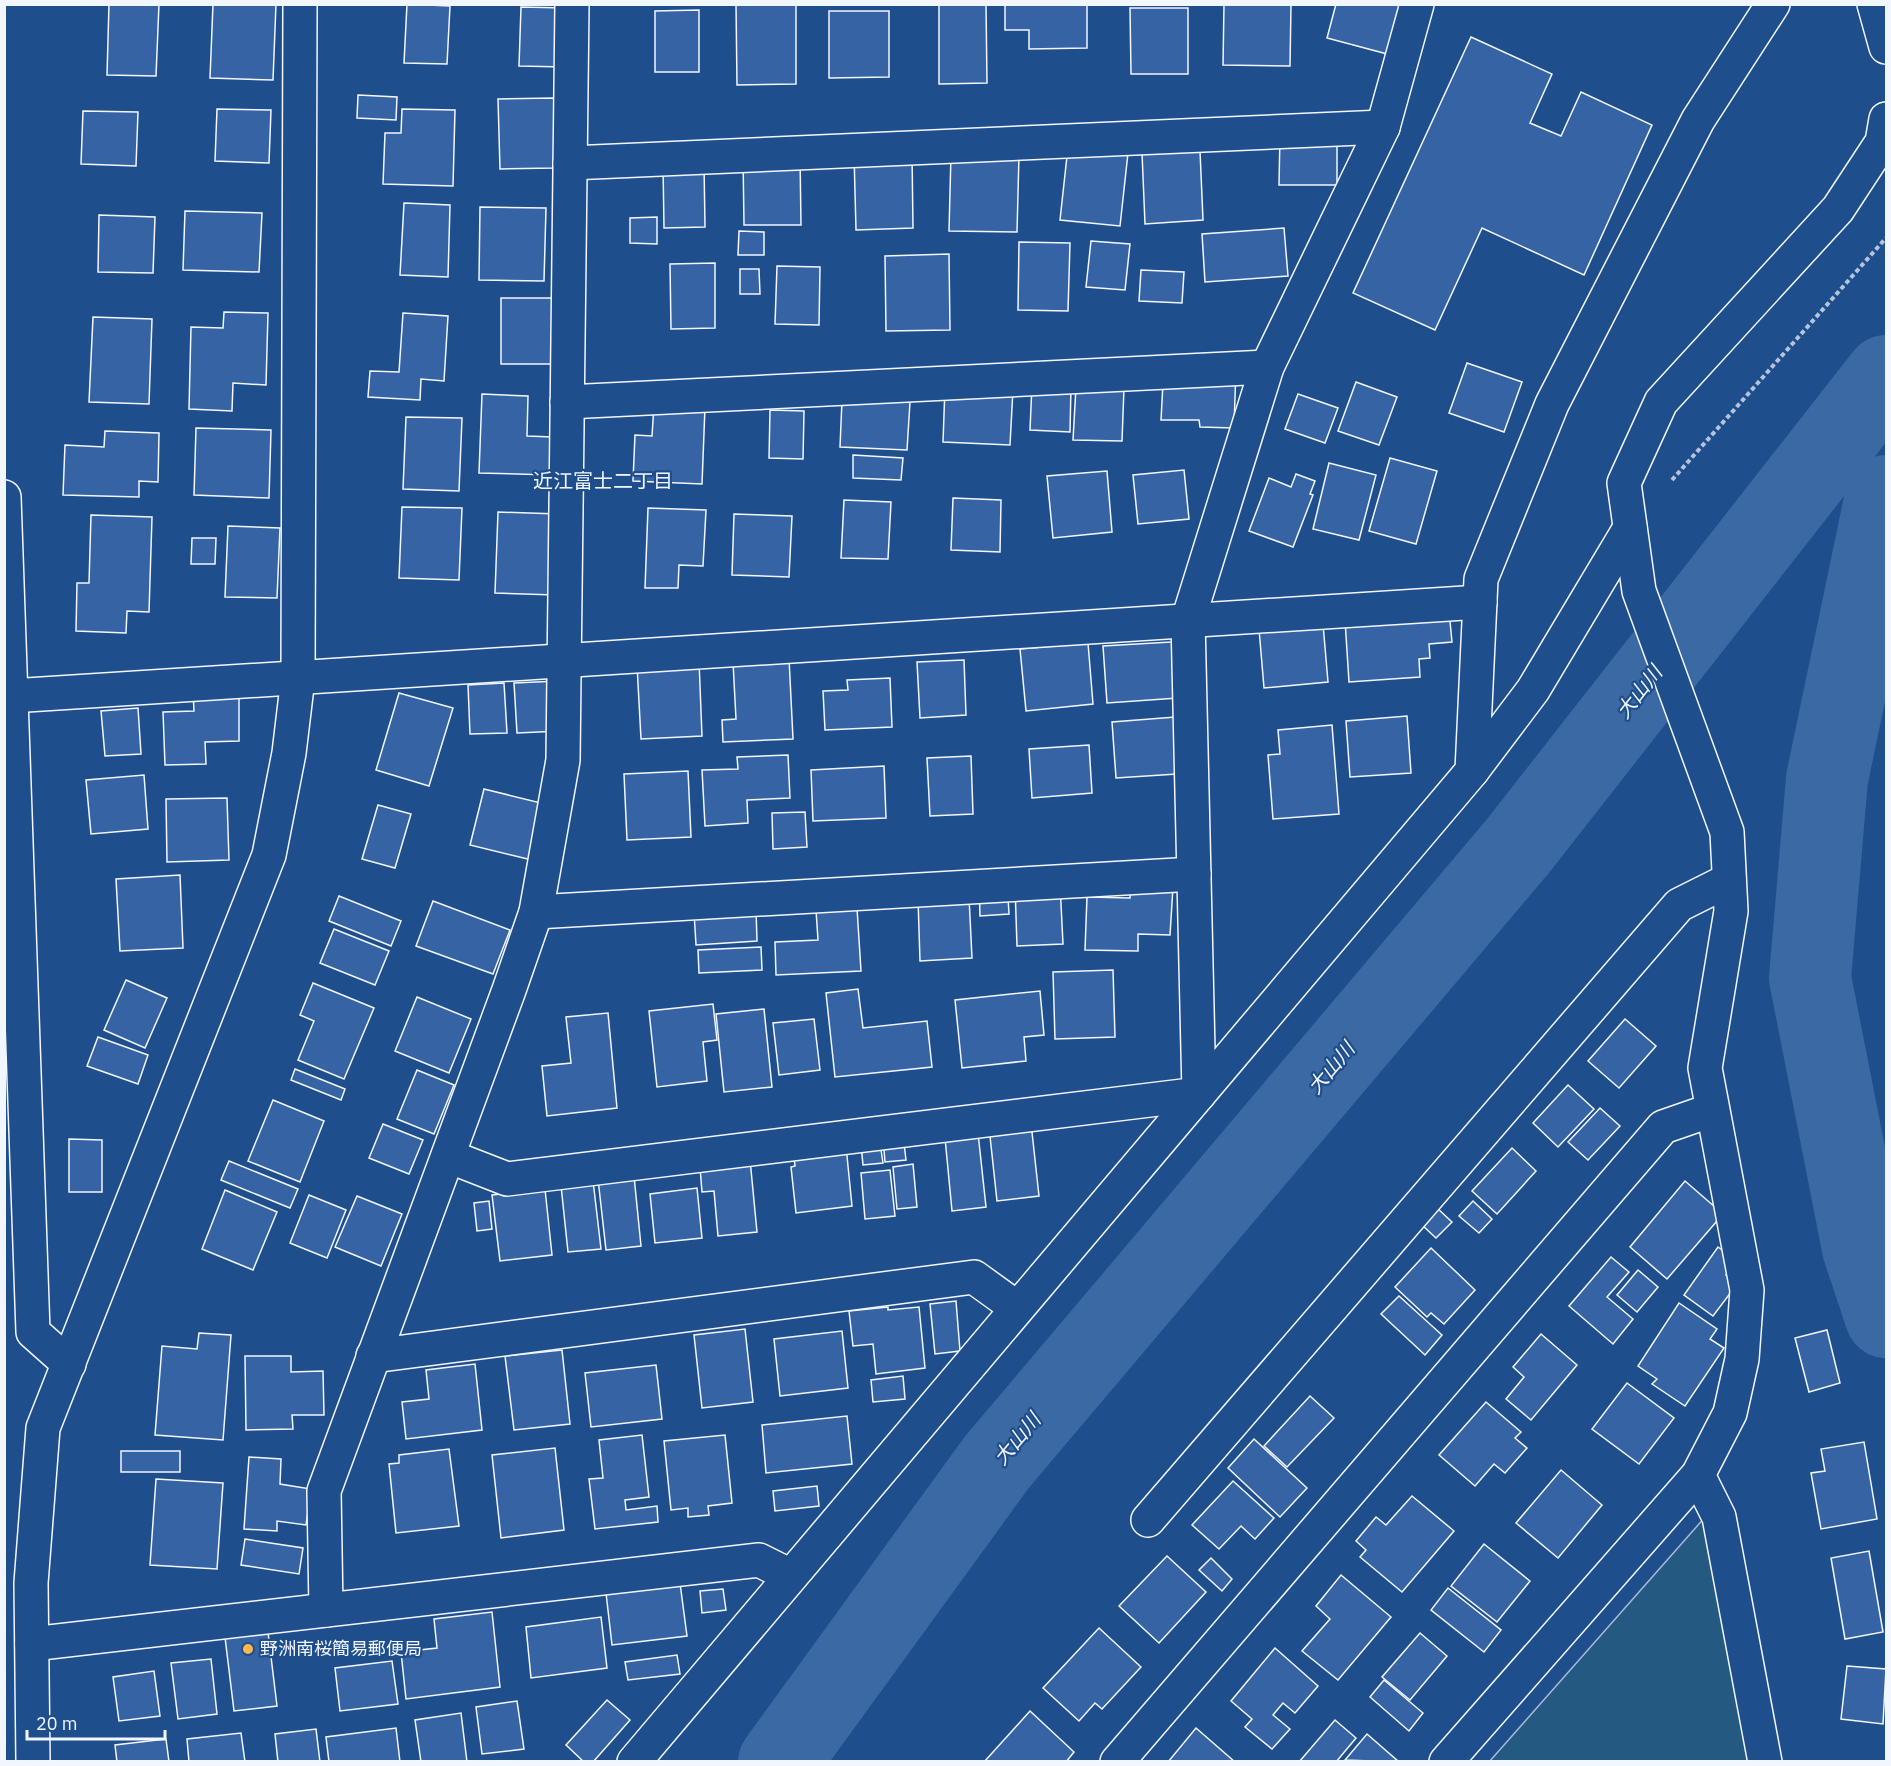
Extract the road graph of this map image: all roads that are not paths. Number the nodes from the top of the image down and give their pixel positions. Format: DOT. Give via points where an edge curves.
graph roads {
  1 [pos="300,4"];
  2 [pos="572,4"];
  3 [pos="1417,4"];
  4 [pos="1773,4"];
  5 [pos="1874,4"];
  6 [pos="1887,47"];
  7 [pos="1887,119"];
  8 [pos="1383,127"];
  9 [pos="570,163"];
  10 [pos="1268,367"];
  11 [pos="567,402"];
  12 [pos="4,497"];
  13 [pos="1630,528"];
  14 [pos="1480,602"];
  15 [pos="1188,620"];
  16 [pos="564,660"];
  17 [pos="298,678"];
  18 [pos="11,696"];
  19 [pos="1472,771"];
  20 [pos="1194,874"];
  21 [pos="1729,880"];
  22 [pos="536,912"];
  23 [pos="1199,1094"];
  24 [pos="1712,1110"];
  25 [pos="448,1156"];
  26 [pos="1017,1308"];
  27 [pos="374,1356"];
  28 [pos="69,1364"];
  29 [pos="1698,1475"];
  30 [pos="1148,1520"];
  31 [pos="791,1576"];
  32 [pos="326,1610"];
  33 [pos="32,1644"];
  34 [pos="33,1761"];
  35 [pos="634,1761"];
  36 [pos="1117,1761"];
  37 [pos="1446,1761"];
  38 [pos="1765,1761"];
  1 -- 17 [label="street"];
  2 -- 9 [label="street"];
  3 -- 8 [label="street"];
  4 -- 14 [label="street" via="1698,120 1552,404 1481,579"];
  5 -- 6 [label="street"];
  7 -- 13 [label="street" via="1882,142 1838,209 1661,402 1624,483"];
  8 -- 9 [label="street"];
  8 -- 10 [label="street"];
  9 -- 11 [label="street"];
  10 -- 11 [label="street"];
  10 -- 15 [label="street"];
  11 -- 16 [label="street"];
  12 -- 18 [label="street"];
  13 -- 19 [label="street" via="1533,690"];
  13 -- 21 [label="street" via="1639,591 1726,832"];
  14 -- 15 [label="street"];
  14 -- 19 [label="street"];
  15 -- 16 [label="street"];
  15 -- 20 [label="street"];
  16 -- 17 [label="street"];
  16 -- 22 [label="street" via="563,760"];
  17 -- 18 [label="street"];
  17 -- 28 [label="street" via="289,753 269,855"];
  18 -- 28 [label="street" via="33,1332"];
  19 -- 23 [label="street"];
  20 -- 22 [label="street"];
  20 -- 23 [label="street"];
  21 -- 24 [label="street" via="1731,911 1705,1068"];
  21 -- 30 [label="street" via="1679,905"];
  22 -- 25 [label="street"];
  23 -- 25 [label="street" via="507,1179"];
  23 -- 26 [label="street"];
  24 -- 29 [label="street" via="1747,1290 1742,1359 1730,1413"];
  24 -- 36 [label="street" via="1663,1126"];
  25 -- 27 [label="street"];
  26 -- 27 [label="street" via="974,1276"];
  26 -- 31 [label="street"];
  27 -- 32 [label="street" via="324,1491"];
  28 -- 33 [label="street" via="44,1428 32,1583"];
  29 -- 37 [label="street"];
  29 -- 38 [label="street" via="1719,1517"];
  31 -- 32 [label="street" via="759,1560"];
  31 -- 35 [label="street"];
  32 -- 33 [label="street"];
  33 -- 34 [label="street"];
}
